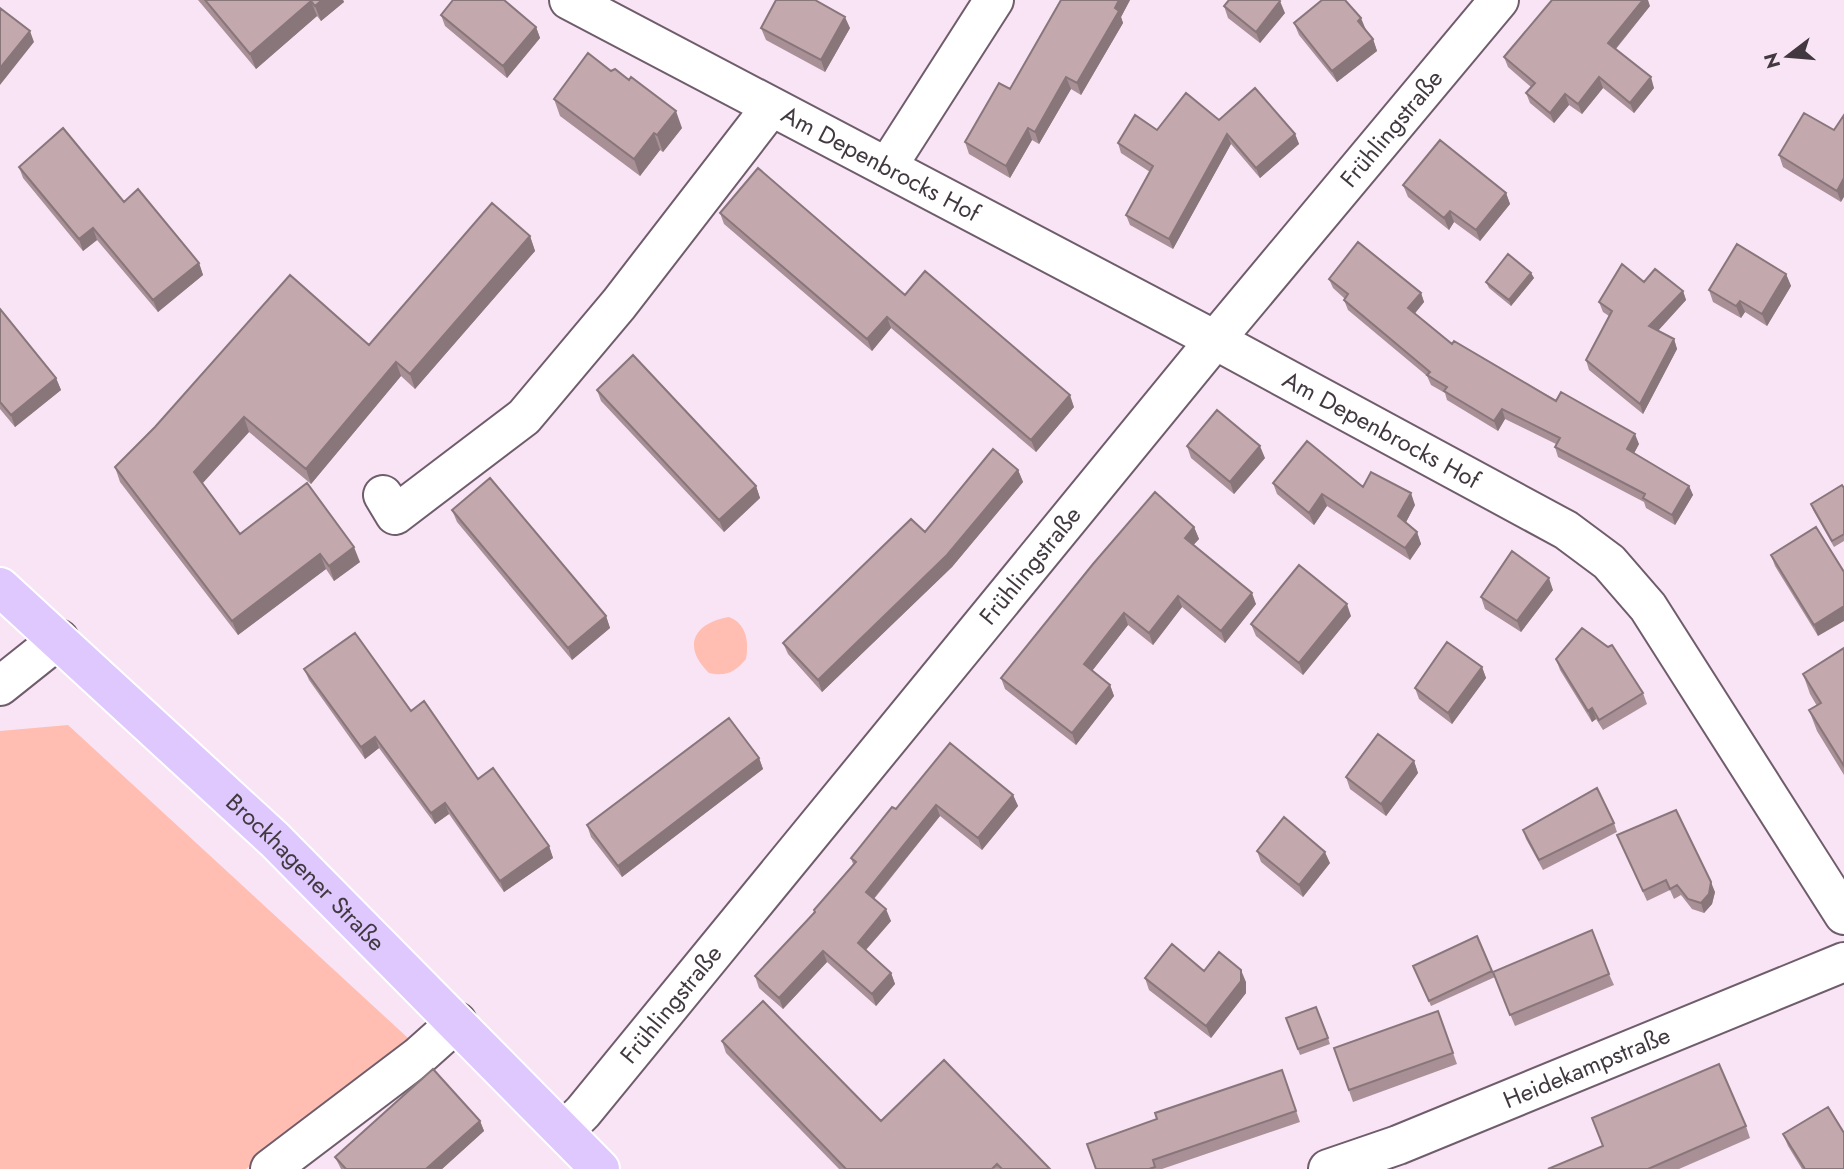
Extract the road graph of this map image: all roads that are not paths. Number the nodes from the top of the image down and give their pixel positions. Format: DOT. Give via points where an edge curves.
graph roads {
  1 [pos="569,0"];
  2 [pos="994,0"];
  3 [pos="1499,0"];
  4 [pos="771,107"];
  5 [pos="887,167"];
  6 [pos="1215,340"];
  7 [pos="383,495"];
  8 [pos="0,587"];
  9 [pos="59,639"];
  10 [pos="0,686"];
  11 [pos="1844,915"];
  12 [pos="1844,962"];
  13 [pos="457,1022"];
  14 [pos="564,1131"];
  15 [pos="1405,1157"];
  16 [pos="270,1169"];
  17 [pos="600,1169"];
  18 [pos="1328,1169"];
  1 -- 4 [label="street, Am Depenbrocks Hof"];
  2 -- 5 [label="street"];
  3 -- 6 [label="street, Frühlingstraße"];
  4 -- 5 [label="street, Am Depenbrocks Hof"];
  4 -- 7 [label="street, Am Depenbrocks Hof" via="620,304 524,417 395,515"];
  5 -- 6 [label="street, Am Depenbrocks Hof"];
  6 -- 11 [label="street, Am Depenbrocks Hof" via="1566,530 1609,562 1648,607"];
  6 -- 14 [label="street, Frühlingstraße"];
  8 -- 9 [label="main road, Brockhagener Straße"];
  9 -- 10 [label="street"];
  9 -- 13 [label="main road, Brockhagener Straße" via="275,840"];
  12 -- 15 [label="street, Heidekampstraße"];
  13 -- 14 [label="main road, Brockhagener Straße"];
  13 -- 16 [label="street"];
  14 -- 17 [label="main road, Brockhagener Straße"];
  15 -- 18 [label="street, Heidekampstraße"];
}
